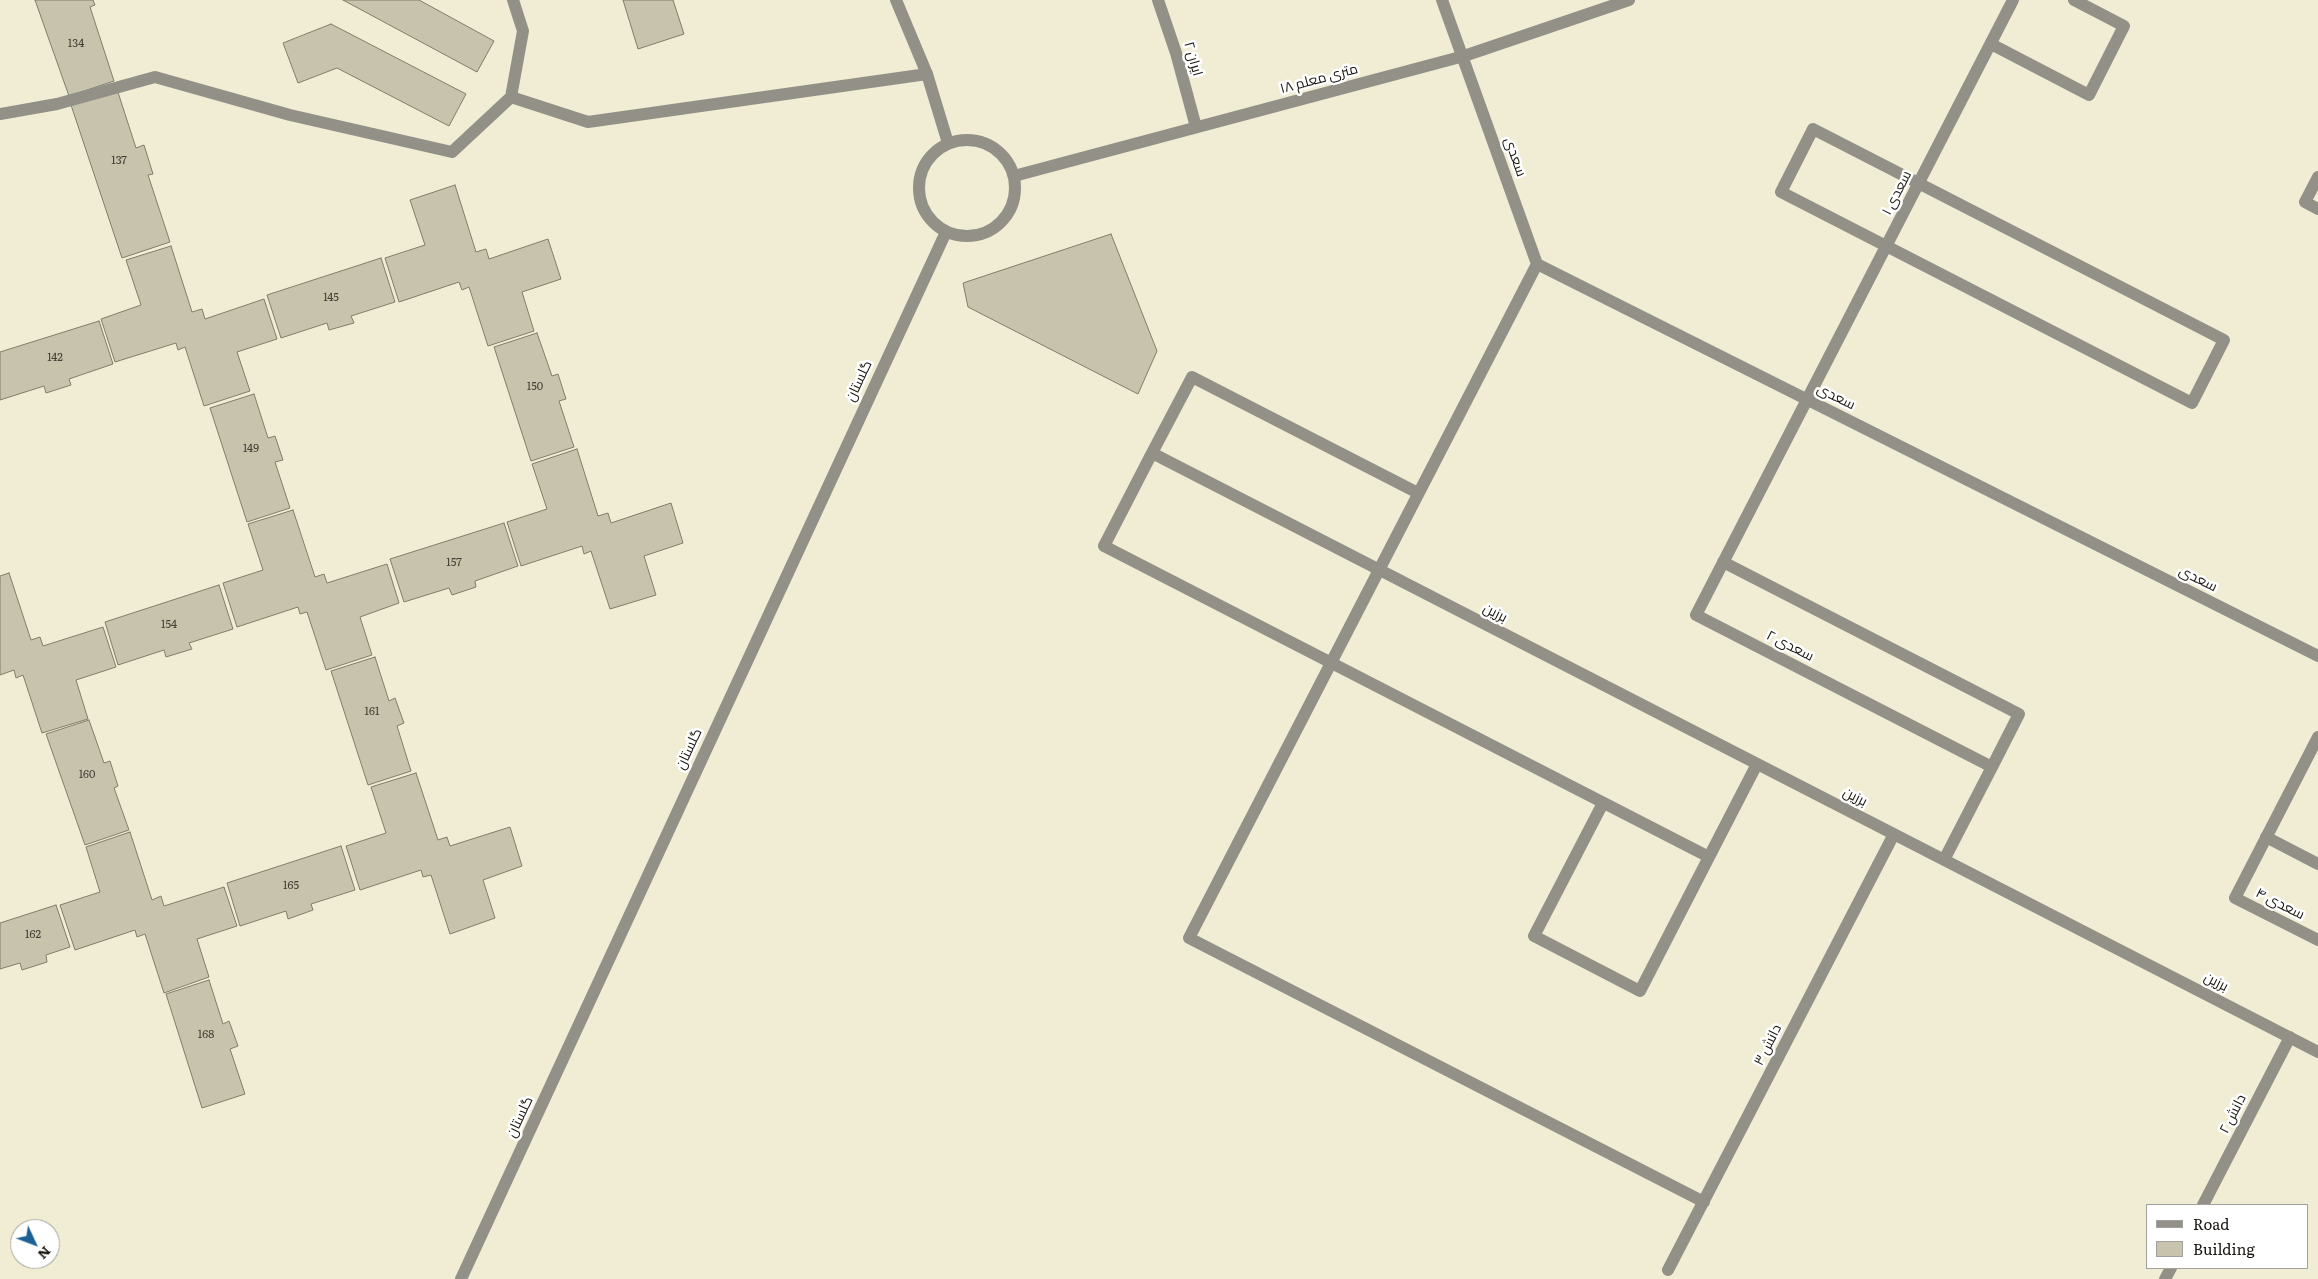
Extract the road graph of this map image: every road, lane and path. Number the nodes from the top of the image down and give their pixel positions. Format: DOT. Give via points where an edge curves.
graph roads {
  1 [pos="513,0"];
  2 [pos="896,0"];
  3 [pos="1158,0"];
  4 [pos="1442,0"];
  5 [pos="1629,0"];
  6 [pos="2013,0"];
  7 [pos="2074,0"];
  8 [pos="1991,44"];
  9 [pos="1464,56"];
  10 [pos="927,74"];
  11 [pos="511,97"];
  12 [pos="0,114"];
  13 [pos="1196,127"];
  14 [pos="948,143"];
  15 [pos="1014,176"];
  16 [pos="2318,177"];
  17 [pos="1919,182"];
  18 [pos="2318,209"];
  19 [pos="946,232"];
  20 [pos="1886,246"];
  21 [pos="1537,264"];
  22 [pos="1807,400"];
  23 [pos="1152,453"];
  24 [pos="1418,493"];
  25 [pos="1723,562"];
  26 [pos="1379,570"];
  27 [pos="2318,656"];
  28 [pos="1331,663"];
  29 [pos="2318,737"];
  30 [pos="1757,764"];
  31 [pos="1992,767"];
  32 [pos="1603,803"];
  33 [pos="1894,834"];
  34 [pos="2266,838"];
  35 [pos="1709,857"];
  36 [pos="1944,860"];
  37 [pos="2318,864"];
  38 [pos="2318,940"];
  39 [pos="2290,1037"];
  40 [pos="2318,1052"];
  41 [pos="1704,1202"];
  42 [pos="2204,1204"];
  43 [pos="1668,1270"];
  44 [pos="461,1279"];
  1 -- 11 [label="street" via="523,30"];
  2 -- 10 [label="street"];
  3 -- 13 [label="street, ایران ۲"];
  4 -- 9 [label="street, سعدی"];
  5 -- 9 [label="street, ۱۸ متری معلم"];
  6 -- 8 [label="street, سعدی ۱"];
  7 -- 8 [label="street" via="2124,26 2089,95"];
  8 -- 17 [label="street, سعدی ۱"];
  9 -- 13 [label="street, ۱۸ متری معلم"];
  9 -- 21 [label="street, سعدی"];
  10 -- 11 [label="street" via="588,122"];
  10 -- 14 [label="street"];
  11 -- 12 [label="street" via="452,152 290,115 155,77 57,104"];
  13 -- 15 [label="street, ۱۸ متری معلم"];
  14 -- 15 [label="street" via="976,140 1001,152"];
  14 -- 19 [label="street" via="927,161 918,187 925,214"];
  15 -- 19 [label="street" via="1014,203 998,226 973,237"];
  16 -- 18 [label="street" via="2305,202"];
  17 -- 20 [label="street, سعدی ۱"];
  17 -- 20 [label="street" via="1813,129 1801,152 1781,192"];
  17 -- 20 [label="street" via="2224,340 2192,403"];
  19 -- 44 [label="street, گلستان"];
  20 -- 22 [label="street, سعدی ۱"];
  21 -- 22 [label="street, سعدی"];
  21 -- 24 [label="street"];
  22 -- 25 [label="street, سعدی ۲"];
  22 -- 27 [label="street, سعدی"];
  23 -- 24 [label="street" via="1192,377"];
  23 -- 26 [label="street, برزین"];
  23 -- 28 [label="street" via="1104,546"];
  24 -- 26 [label="street"];
  25 -- 31 [label="street, سعدی ۲" via="1696,615"];
  25 -- 31 [label="street" via="2019,714"];
  26 -- 28 [label="street"];
  26 -- 30 [label="street, برزین"];
  28 -- 32 [label="street"];
  28 -- 41 [label="street" via="1189,938"];
  29 -- 34 [label="street, سعدی ۴"];
  30 -- 33 [label="street, برزین"];
  30 -- 35 [label="street"];
  31 -- 36 [label="street"];
  32 -- 35 [label="street"];
  32 -- 35 [label="street" via="1534,936 1604,972 1640,990"];
  33 -- 36 [label="street, برزین"];
  33 -- 41 [label="street, دانش ۳"];
  34 -- 37 [label="street"];
  34 -- 38 [label="street, سعدی ۴" via="2235,898"];
  36 -- 39 [label="street, برزین"];
  39 -- 40 [label="street, برزین"];
  39 -- 42 [label="street, دانش ۲"];
  41 -- 43 [label="street, دانش ۳"];
}
